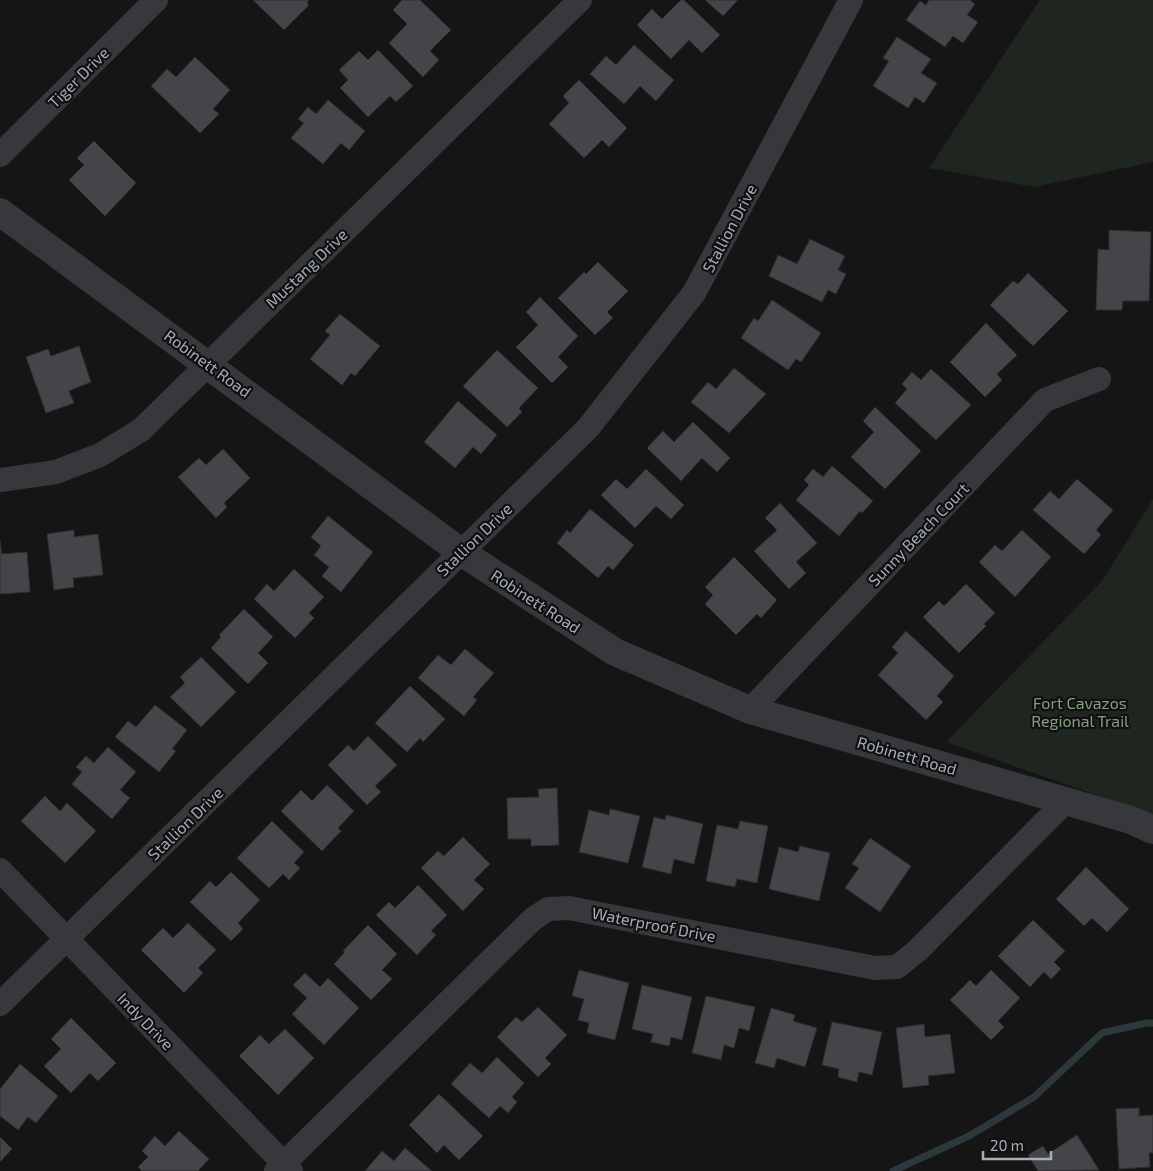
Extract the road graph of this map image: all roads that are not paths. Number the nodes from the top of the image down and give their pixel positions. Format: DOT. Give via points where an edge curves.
graph roads {
  1 [pos="156,0"];
  2 [pos="580,0"];
  3 [pos="851,0"];
  4 [pos="0,155"];
  5 [pos="0,212"];
  6 [pos="209,364"];
  7 [pos="1099,379"];
  8 [pos="0,480"];
  9 [pos="461,552"];
  10 [pos="750,710"];
  11 [pos="1066,801"];
  12 [pos="1153,830"];
  13 [pos="0,870"];
  14 [pos="66,938"];
  15 [pos="0,1004"];
  16 [pos="284,1168"];
  1 -- 4 [label="street, Tiger Drive"];
  2 -- 6 [label="street, Mustang Drive"];
  3 -- 9 [label="street, Stallion Drive" via="694,293 588,428"];
  5 -- 6 [label="street, Robinett Road"];
  6 -- 8 [label="street, Mustang Drive" via="141,430 100,455 56,472"];
  6 -- 9 [label="street, Robinett Road"];
  7 -- 10 [label="street, Sunny Beach Court" via="1045,400"];
  9 -- 10 [label="street, Robinett Road" via="615,652"];
  9 -- 14 [label="street, Stallion Drive"];
  10 -- 11 [label="street, Robinett Road"];
  11 -- 12 [label="street, Robinett Road" via="1131,820"];
  11 -- 16 [label="street, Waterproof Drive" via="917,951 897,966 875,968 569,908 548,909 533,919"];
  13 -- 14 [label="street, Indy Drive"];
  14 -- 15 [label="street, Stallion Drive"];
  14 -- 16 [label="street, Indy Drive"];
}
